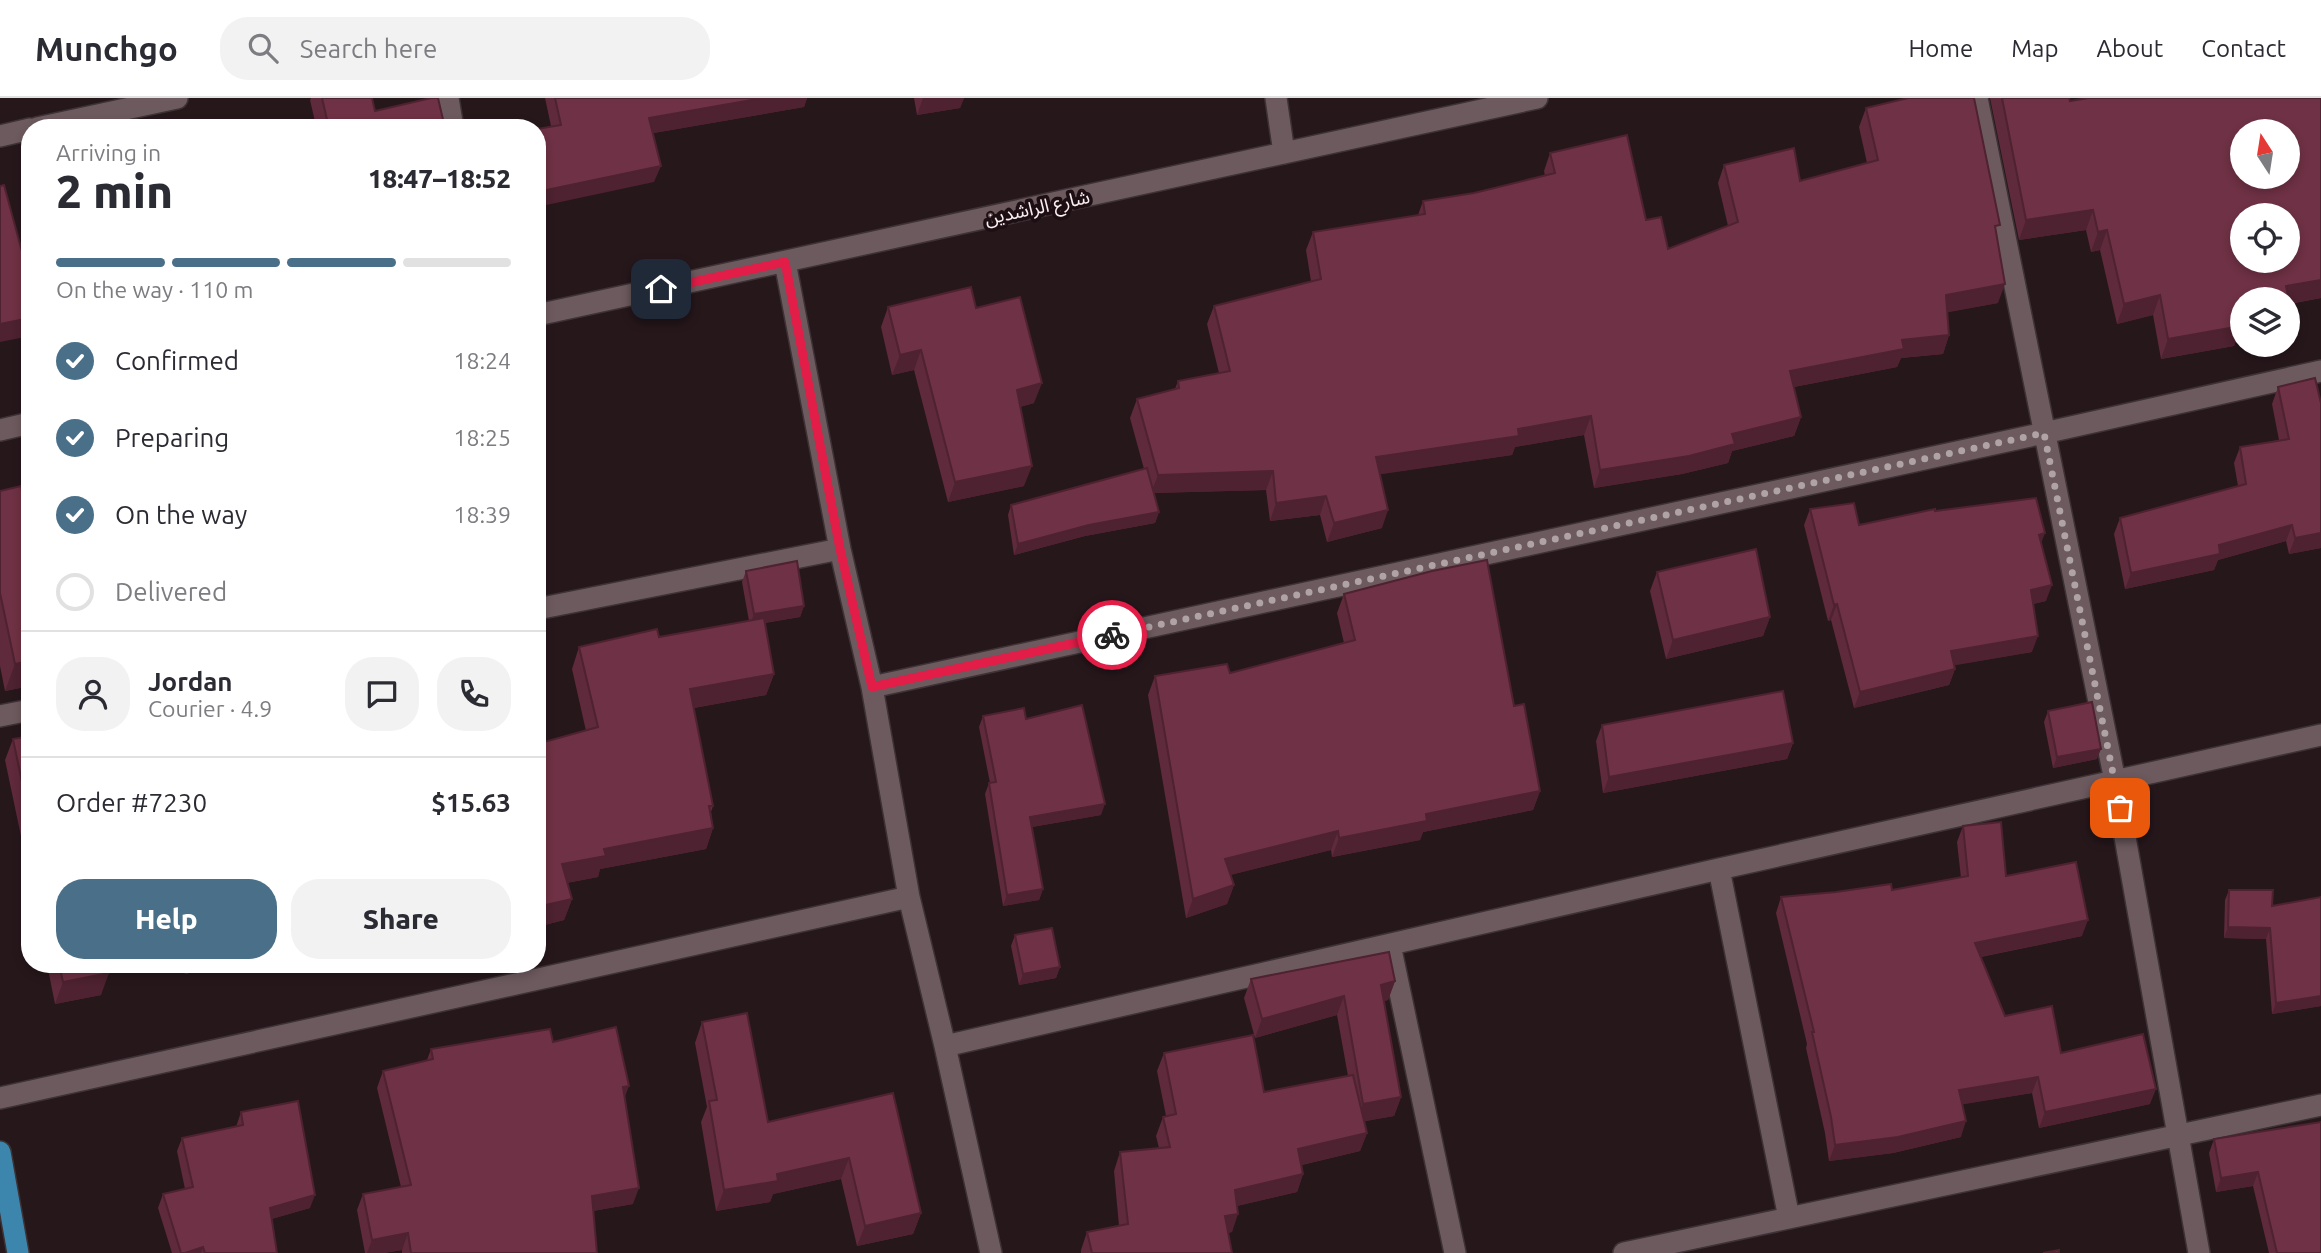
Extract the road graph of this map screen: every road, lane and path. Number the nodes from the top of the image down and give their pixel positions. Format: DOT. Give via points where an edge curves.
graph roads {
  1 [pos="177,98"];
  2 [pos="448,98"];
  3 [pos="1276,98"];
  4 [pos="1537,98"];
  5 [pos="1977,98"];
  6 [pos="79,119"];
  7 [pos="452,119"];
  8 [pos="21,131"];
  9 [pos="0,136"];
  10 [pos="1284,153"];
  11 [pos="785,262"];
  12 [pos="546,313"];
  13 [pos="2321,371"];
  14 [pos="21,426"];
  15 [pos="0,430"];
  16 [pos="2044,433"];
  17 [pos="840,549"];
  18 [pos="546,607"];
  19 [pos="872,687"];
  20 [pos="21,712"];
  21 [pos="0,716"];
  22 [pos="2321,735"];
  23 [pos="2115,781"];
  24 [pos="1719,869"];
  25 [pos="909,897"];
  26 [pos="1390,945"];
  27 [pos="945,1046"];
  28 [pos="0,1098"];
  29 [pos="2321,1105"];
  30 [pos="2178,1137"];
  31 [pos="0,1152"];
  32 [pos="1789,1218"];
  33 [pos="18,1253"];
  34 [pos="990,1253"];
  35 [pos="1455,1253"];
  36 [pos="1624,1253"];
  37 [pos="2199,1253"];
  1 -- 6 [label="street"];
  2 -- 7 [label="street"];
  3 -- 10 [label="street"];
  4 -- 10 [label="street, شارع الراشدين"];
  5 -- 16 [label="street"];
  8 -- 9 [label="street"];
  10 -- 11 [label="street, شارع الراشدين"];
  11 -- 12 [label="street, شارع الراشدين"];
  11 -- 17 [label="street"];
  13 -- 16 [label="street"];
  14 -- 15 [label="street"];
  16 -- 19 [label="street"];
  16 -- 23 [label="street"];
  17 -- 18 [label="street"];
  17 -- 19 [label="street"];
  19 -- 25 [label="street"];
  20 -- 21 [label="street"];
  22 -- 23 [label="street"];
  23 -- 24 [label="street"];
  23 -- 30 [label="street"];
  24 -- 26 [label="street"];
  24 -- 32 [label="street"];
  25 -- 27 [label="street"];
  25 -- 28 [label="street"];
  26 -- 27 [label="street"];
  26 -- 35 [label="street"];
  27 -- 34 [label="street"];
  29 -- 30 [label="street"];
  30 -- 32 [label="street"];
  30 -- 37 [label="street"];
  31 -- 33 [label="main road"];
  32 -- 36 [label="street"];
}
